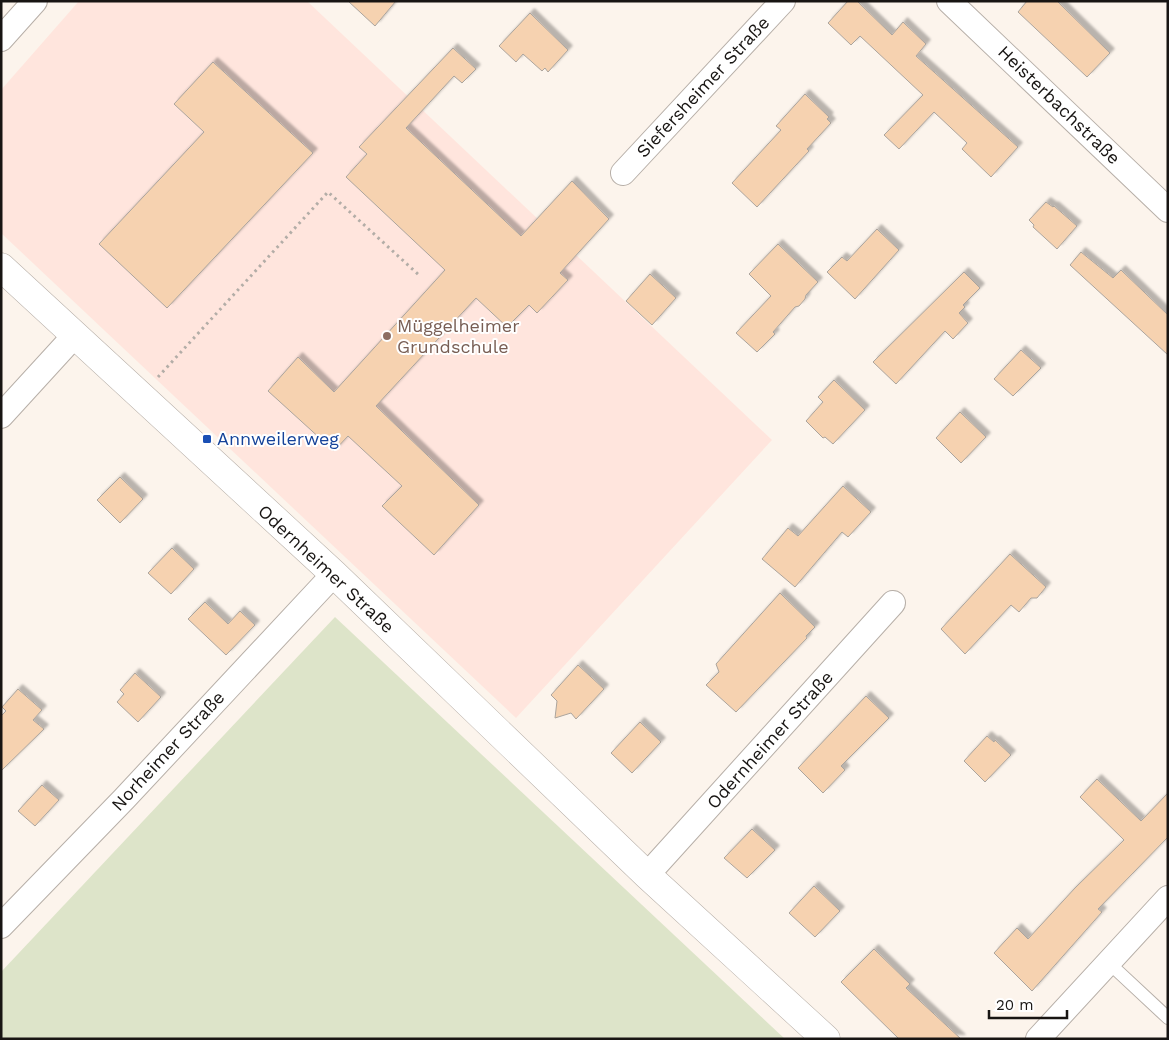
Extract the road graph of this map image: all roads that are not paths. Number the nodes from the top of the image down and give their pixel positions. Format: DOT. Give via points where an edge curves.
graph roads {
  1 [pos="35,1"];
  2 [pos="783,1"];
  3 [pos="949,1"];
  4 [pos="1,39"];
  5 [pos="623,173"];
  6 [pos="1168,210"];
  7 [pos="1,267"];
  8 [pos="75,335"];
  9 [pos="1,416"];
  10 [pos="334,574"];
  11 [pos="893,604"];
  12 [pos="647,875"];
  13 [pos="1168,898"];
  14 [pos="1,926"];
  15 [pos="1108,963"];
  16 [pos="1168,1018"];
  17 [pos="826,1039"];
  18 [pos="1038,1039"];
  1 -- 4 [label="street"];
  2 -- 5 [label="street, Siefersheimer Straße"];
  3 -- 6 [label="street, Heisterbachstraße"];
  7 -- 8 [label="street, Odernheimer Straße"];
  8 -- 9 [label="street"];
  8 -- 10 [label="street, Odernheimer Straße"];
  10 -- 12 [label="street, Odernheimer Straße"];
  10 -- 14 [label="street, Norheimer Straße"];
  11 -- 12 [label="street, Odernheimer Straße"];
  12 -- 17 [label="street, Odernheimer Straße"];
  13 -- 15 [label="street"];
  15 -- 16 [label="lane"];
  15 -- 18 [label="street"];
}
